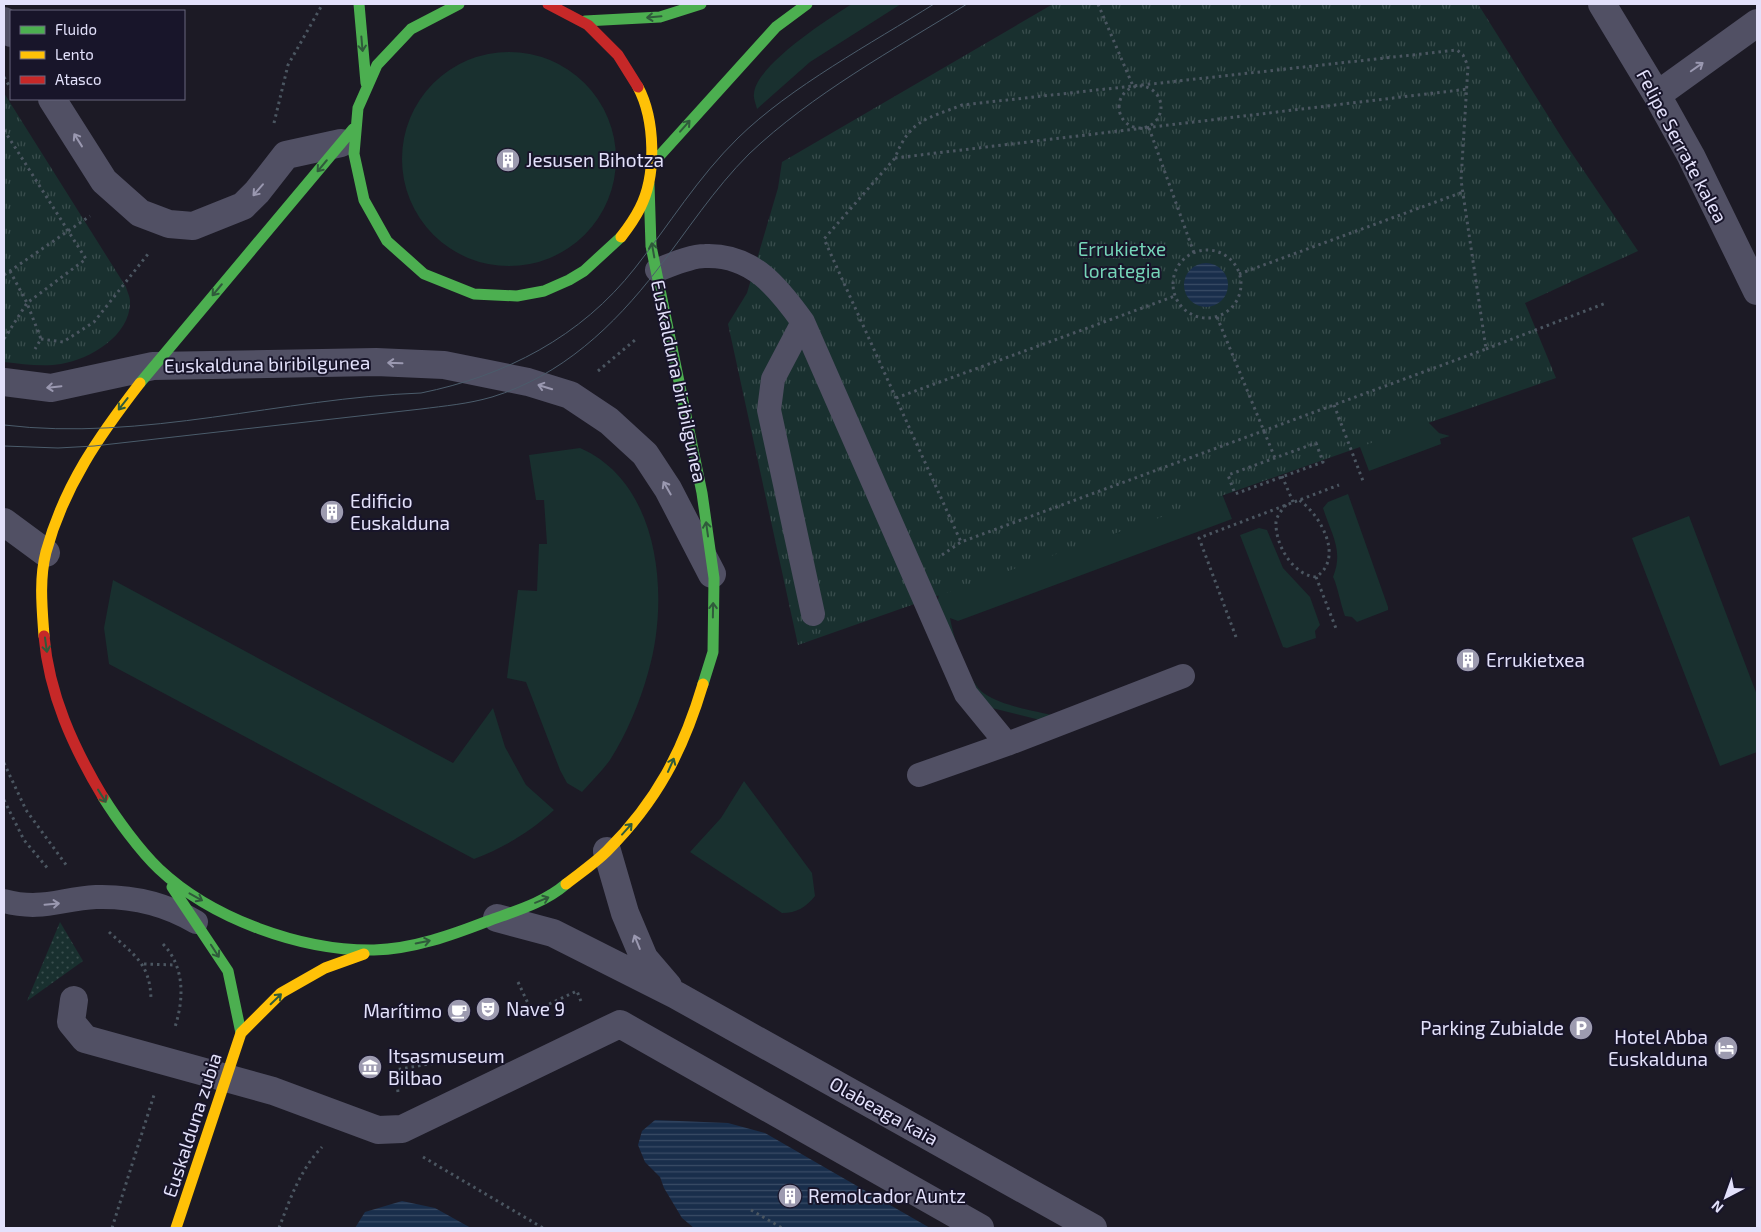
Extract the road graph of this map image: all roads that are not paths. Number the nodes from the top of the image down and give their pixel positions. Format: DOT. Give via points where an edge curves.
graph roads {
  1 [pos="359,4"];
  2 [pos="459,4"];
  3 [pos="548,4"];
  4 [pos="700,4"];
  5 [pos="807,4"];
  6 [pos="1602,4"];
  7 [pos="585,21"];
  8 [pos="1757,23"];
  9 [pos="366,83"];
  10 [pos="1657,94"];
  11 [pos="53,100"];
  12 [pos="347,136"];
  13 [pos="653,163"];
  14 [pos="649,184"];
  15 [pos="657,270"];
  16 [pos="1757,291"];
  17 [pos="803,322"];
  18 [pos="153,366"];
  19 [pos="9,383"];
  20 [pos="4,522"];
  21 [pos="46,553"];
  22 [pos="714,578"];
  23 [pos="813,614"];
  24 [pos="1183,676"];
  25 [pos="1006,744"];
  26 [pos="920,775"];
  27 [pos="607,851"];
  28 [pos="158,868"];
  29 [pos="4,901"];
  30 [pos="497,918"];
  31 [pos="196,922"];
  32 [pos="375,950"];
  33 [pos="676,995"];
  34 [pos="74,1000"];
  35 [pos="241,1033"];
  36 [pos="176,1228"];
  37 [pos="980,1228"];
  38 [pos="1093,1228"];
  1 -- 9 [label="main road, one-way"];
  2 -- 9 [label="main road" via="439,10 409,29 384,54"];
  3 -- 7 [label="main road"];
  4 -- 7 [label="main road, one-way" via="660,17"];
  13 -- 5 [label="main road, one-way" via="776,27"];
  6 -- 10 [label="street, Felipe Serrate kalea"];
  7 -- 13 [label="main road" via="616,48 639,82 651,122"];
  10 -- 8 [label="street, one-way"];
  9 -- 12 [label="main road"];
  10 -- 16 [label="street, Felipe Serrate kalea"];
  12 -- 11 [label="street, one-way" via="286,155 243,206 193,226 170,224 140,213 104,181"];
  12 -- 14 [label="main road" via="355,174 370,217 396,253 433,280 475,295 520,296 564,284 595,265 631,226"];
  12 -- 18 [label="main road, one-way"];
  13 -- 14 [label="main road"];
  15 -- 14 [label="main road, Euskalduna biribilgunea, one-way" via="651,246"];
  15 -- 17 [label="lane" via="704,256 737,259 764,274"];
  22 -- 15 [label="main road, Euskalduna biribilgunea, one-way" via="702,493"];
  17 -- 23 [label="lane" via="773,379 769,410"];
  17 -- 25 [label="lane" via="966,694"];
  18 -- 19 [label="street, one-way" via="51,388"];
  18 -- 21 [label="main road, Euskalduna biribilgunea, one-way" via="100,435 74,480"];
  22 -- 18 [label="street, Euskalduna biribilgunea, one-way" via="668,489 645,454 609,421 570,395 528,382 444,365 376,362"];
  20 -- 21 [label="street"];
  21 -- 28 [label="main road, Euskalduna biribilgunea, one-way" via="41,597 45,645 58,708 85,767 110,808"];
  27 -- 22 [label="main road, Euskalduna biribilgunea, one-way" via="646,807 666,778 692,720 713,652"];
  24 -- 25 [label="lane"];
  25 -- 26 [label="lane"];
  30 -- 27 [label="main road, Euskalduna biribilgunea, one-way" via="552,896"];
  33 -- 27 [label="street, Olabeaga kaia, one-way" via="644,958 625,913"];
  28 -- 31 [label="main road, Euskalduna zubia"];
  28 -- 32 [label="main road, Euskalduna biribilgunea, one-way" via="190,894 248,925 328,947"];
  29 -- 31 [label="lane, one-way" via="24,907 95,898 146,902 175,909"];
  32 -- 30 [label="main road, Euskalduna biribilgunea, one-way" via="428,942"];
  30 -- 33 [label="street, Olabeaga kaia" via="553,933"];
  31 -- 35 [label="main road, Euskalduna zubia, one-way" via="228,971"];
  35 -- 32 [label="main road, Euskalduna zubia, one-way" via="281,993 325,968"];
  33 -- 38 [label="street, Olabeaga kaia"];
  34 -- 37 [label="street" via="71,1022 84,1038 272,1091 378,1130 402,1129 620,1024"];
  35 -- 36 [label="main road, Euskalduna zubia"];
}
